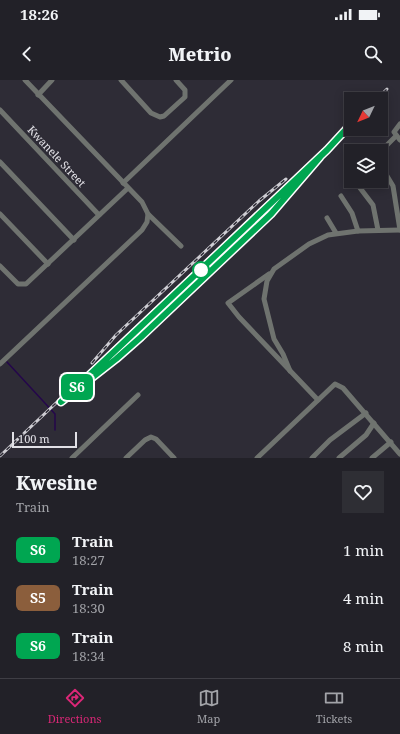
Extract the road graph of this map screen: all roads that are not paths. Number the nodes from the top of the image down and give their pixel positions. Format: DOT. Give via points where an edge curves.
graph roads {
  1 [pos="25,80"];
  2 [pos="52,80"];
  3 [pos="121,80"];
  4 [pos="176,80"];
  5 [pos="231,80"];
  6 [pos="38,94"];
  7 [pos="0,110"];
  8 [pos="400,124"];
  9 [pos="398,138"];
  10 [pos="388,146"];
  11 [pos="0,162"];
  12 [pos="388,178"];
  13 [pos="123,183"];
  14 [pos="128,188"];
  15 [pos="360,188"];
  16 [pos="341,196"];
  17 [pos="0,214"];
  18 [pos="148,214"];
  19 [pos="99,215"];
  20 [pos="327,218"];
  21 [pos="378,230"];
  22 [pos="400,230"];
  23 [pos="358,231"];
  24 [pos="336,233"];
  25 [pos="74,240"];
  26 [pos="181,246"];
  27 [pos="48,264"];
  28 [pos="0,266"];
  29 [pos="271,273"];
  30 [pos="0,364"];
  31 [pos="290,371"];
  32 [pos="138,395"];
  33 [pos="318,400"];
  34 [pos="366,413"];
  35 [pos="374,422"];
  36 [pos="391,442"];
  37 [pos="400,454"];
  38 [pos="72,458"];
  39 [pos="126,458"];
  40 [pos="174,458"];
  41 [pos="257,458"];
  42 [pos="312,458"];
  43 [pos="339,458"];
  44 [pos="372,458"];
  1 -- 6 [label="street"];
  2 -- 6 [label="street"];
  3 -- 4 [label="street" via="151,113 160,117 184,97 185,90"];
  5 -- 13 [label="street"];
  6 -- 13 [label="street"];
  7 -- 19 [label="street, Kwanele Street"];
  8 -- 9 [label="street" via="394,131"];
  9 -- 10 [label="street"];
  11 -- 25 [label="street"];
  12 -- 22 [label="street" via="393,186"];
  13 -- 14 [label="street"];
  14 -- 18 [label="street" via="145,206"];
  14 -- 19 [label="street"];
  15 -- 21 [label="street" via="373,205"];
  16 -- 23 [label="street" via="352,213"];
  17 -- 27 [label="street"];
  18 -- 26 [label="street"];
  18 -- 30 [label="street" via="142,230"];
  19 -- 25 [label="street"];
  20 -- 24 [label="street"];
  21 -- 22 [label="street"];
  21 -- 23 [label="street"];
  23 -- 24 [label="street"];
  24 -- 29 [label="street" via="309,244 278,265"];
  25 -- 27 [label="street"];
  27 -- 28 [label="street" via="28,282 20,285"];
  29 -- 31 [label="street" via="264,291 265,304 274,339"];
  29 -- 31 [label="street" via="228,303"];
  31 -- 33 [label="street"];
  32 -- 38 [label="street"];
  33 -- 34 [label="street" via="333,385 338,384"];
  33 -- 41 [label="street"];
  34 -- 35 [label="street"];
  34 -- 42 [label="street"];
  35 -- 36 [label="street"];
  35 -- 43 [label="street" via="366,435"];
  36 -- 37 [label="street"];
  36 -- 44 [label="street"];
  39 -- 40 [label="street" via="151,437"];
}
